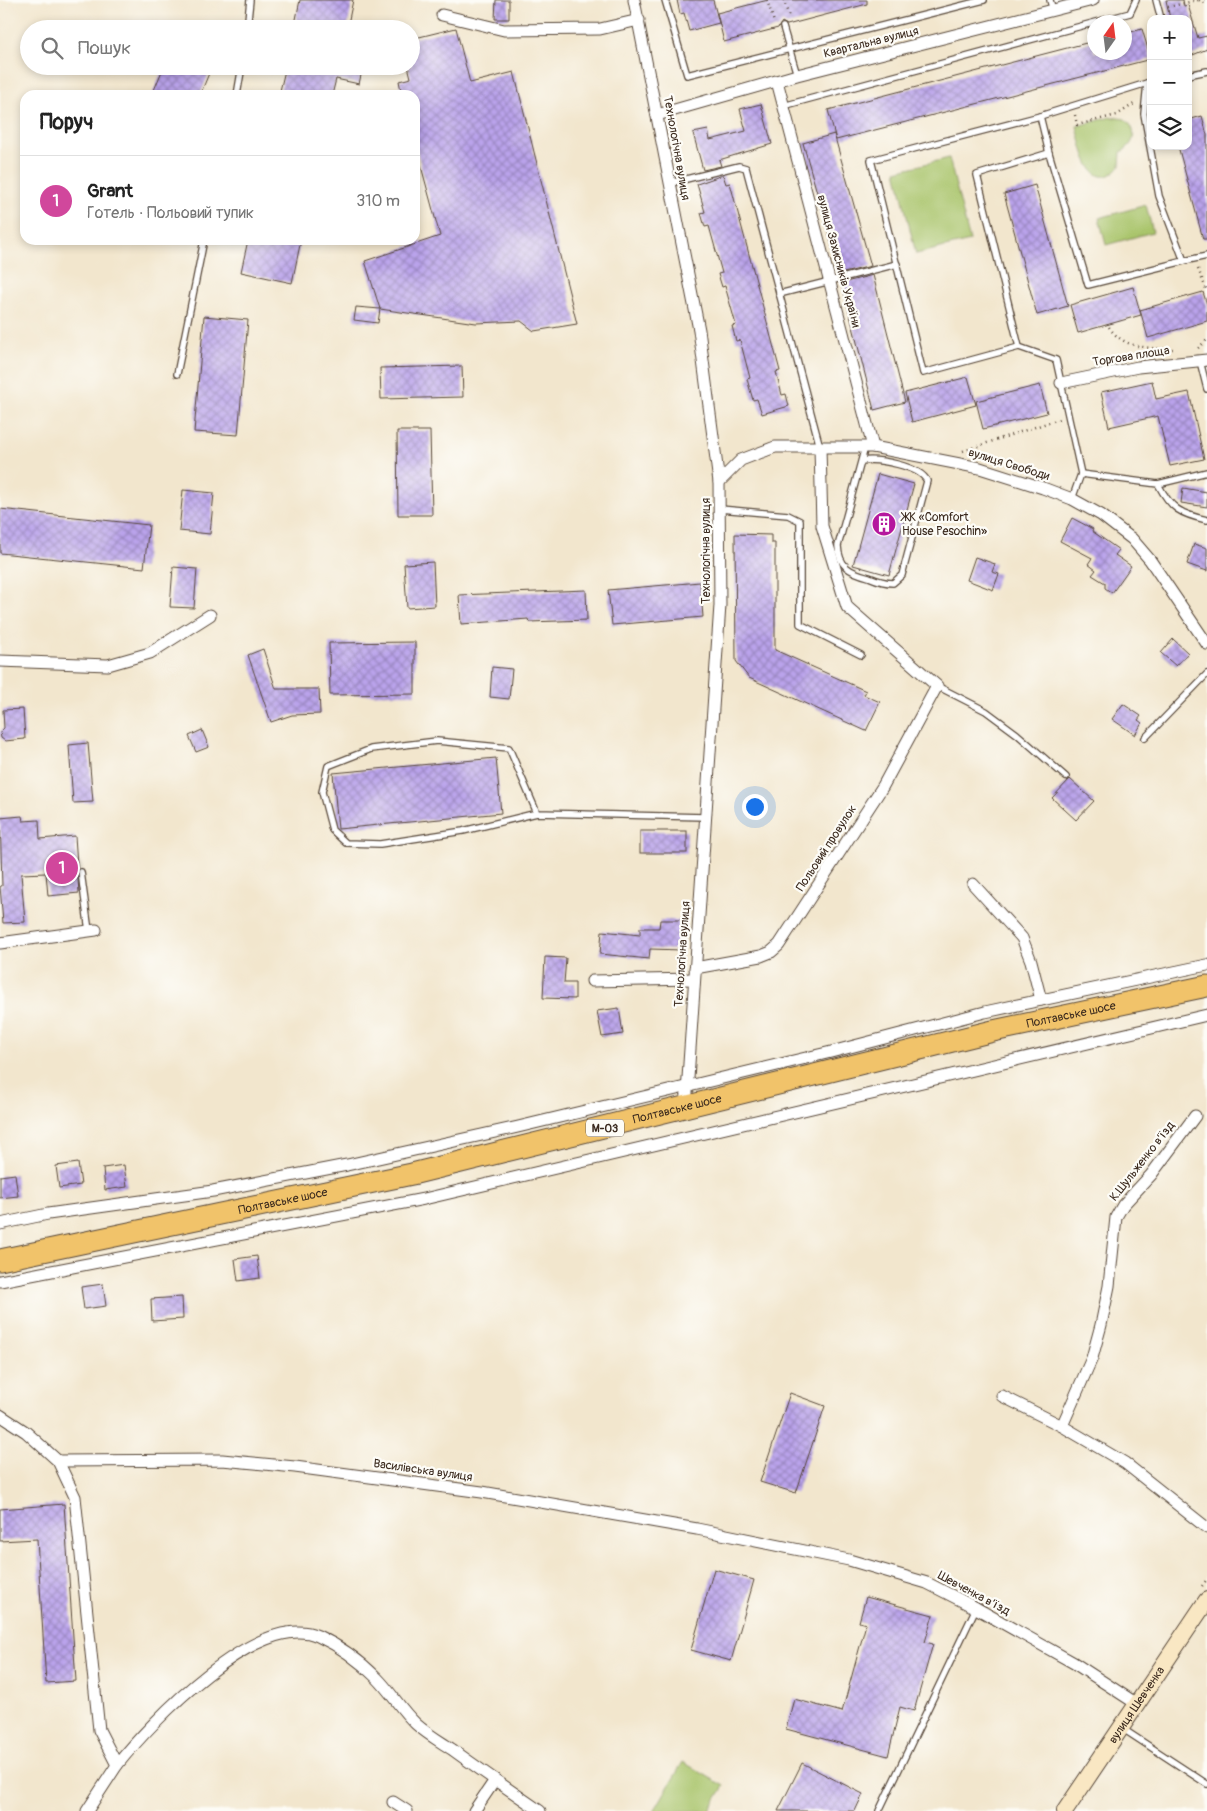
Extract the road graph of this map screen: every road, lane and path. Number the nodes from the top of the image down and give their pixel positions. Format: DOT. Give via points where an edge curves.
graph roads {
  1 [pos="250,0"];
  2 [pos="634,0"];
  3 [pos="665,0"];
  4 [pos="767,0"];
  5 [pos="784,0"];
  6 [pos="984,0"];
  7 [pos="1093,0"];
  8 [pos="1136,0"];
  9 [pos="1156,0"];
  10 [pos="1198,0"];
  11 [pos="1207,3"];
  12 [pos="1051,5"];
  13 [pos="1158,10"];
  14 [pos="442,15"];
  15 [pos="1160,15"];
  16 [pos="247,20"];
  17 [pos="639,20"];
  18 [pos="790,23"];
  19 [pos="774,24"];
  20 [pos="783,27"];
  21 [pos="789,48"];
  22 [pos="1207,71"];
  23 [pos="1192,74"];
  24 [pos="240,75"];
  25 [pos="797,75"];
  26 [pos="777,81"];
  27 [pos="1147,84"];
  28 [pos="1147,86"];
  29 [pos="238,90"];
  30 [pos="1147,95"];
  31 [pos="783,106"];
  32 [pos="1072,106"];
  33 [pos="657,115"];
  34 [pos="1040,116"];
  35 [pos="1050,153"];
  36 [pos="669,184"];
  37 [pos="203,245"];
  38 [pos="1207,256"];
  39 [pos="1184,261"];
  40 [pos="897,264"];
  41 [pos="1207,267"];
  42 [pos="1203,280"];
  43 [pos="830,281"];
  44 [pos="1207,284"];
  45 [pos="1207,291"];
  46 [pos="779,294"];
  47 [pos="1109,327"];
  48 [pos="1207,340"];
  49 [pos="1019,347"];
  50 [pos="1207,348"];
  51 [pos="1191,349"];
  52 [pos="1197,349"];
  53 [pos="1176,350"];
  54 [pos="1204,361"];
  55 [pos="177,374"];
  56 [pos="1061,383"];
  57 [pos="1207,389"];
  58 [pos="1068,416"];
  59 [pos="820,447"];
  60 [pos="869,448"];
  61 [pos="938,460"];
  62 [pos="862,461"];
  63 [pos="1207,472"];
  64 [pos="1081,474"];
  65 [pos="720,482"];
  66 [pos="1158,484"];
  67 [pos="1072,499"];
  68 [pos="720,509"];
  69 [pos="1207,520"];
  70 [pos="210,615"];
  71 [pos="1207,644"];
  72 [pos="861,655"];
  73 [pos="0,661"];
  74 [pos="1207,674"];
  75 [pos="937,686"];
  76 [pos="1144,738"];
  77 [pos="1066,777"];
  78 [pos="537,813"];
  79 [pos="705,817"];
  80 [pos="81,872"];
  81 [pos="973,884"];
  82 [pos="93,931"];
  83 [pos="0,943"];
  84 [pos="1207,965"];
  85 [pos="694,974"];
  86 [pos="592,981"];
  87 [pos="1207,986"];
  88 [pos="1041,1000"];
  89 [pos="1207,1015"];
  90 [pos="687,1085"];
  91 [pos="686,1108"];
  92 [pos="1195,1116"];
  93 [pos="0,1224"];
  94 [pos="0,1260"];
  95 [pos="0,1281"];
  96 [pos="1002,1396"];
  97 [pos="0,1415"];
  98 [pos="1062,1426"];
  99 [pos="58,1461"];
  100 [pos="1207,1528"];
  101 [pos="781,1546"];
  102 [pos="1207,1579"];
  103 [pos="1204,1594"];
  104 [pos="976,1608"];
  105 [pos="1137,1704"];
  106 [pos="1120,1728"];
  107 [pos="117,1765"];
  108 [pos="495,1780"];
  109 [pos="1207,1784"];
  110 [pos="394,1802"];
  111 [pos="86,1811"];
  112 [pos="407,1811"];
  113 [pos="474,1811"];
  114 [pos="540,1811"];
  115 [pos="879,1811"];
  116 [pos="1066,1811"];
  1 -- 16 [label="lane"];
  2 -- 17 [label="street, Технологічна вулиця"];
  3 -- 21 [label="lane" via="687,75"];
  4 -- 19 [label="path"];
  5 -- 18 [label="path"];
  6 -- 21 [label="lane"];
  7 -- 12 [label="street, Квартальна вулиця"];
  8 -- 31 [label="lane" via="1130,13"];
  9 -- 13 [label="lane"];
  10 -- 11 [label="path"];
  10 -- 13 [label="path"];
  12 -- 25 [label="street, Квартальна вулиця"];
  13 -- 15 [label="lane"];
  14 -- 17 [label="street" via="504,30 600,29"];
  17 -- 33 [label="street, Технологічна вулиця"];
  20 -- 21 [label="lane"];
  21 -- 25 [label="lane"];
  22 -- 23 [label="lane"];
  24 -- 29 [label="lane"];
  25 -- 26 [label="street, Квартальна вулиця"];
  26 -- 31 [label="street, вулиця Захисників України"];
  26 -- 33 [label="street, Квартальна вулиця"];
  27 -- 32 [label="lane"];
  28 -- 32 [label="path" via="1133,106 1117,115 1078,124"];
  30 -- 39 [label="lane" via="1144,114 1159,196"];
  31 -- 43 [label="street, вулиця Захисників України"];
  32 -- 34 [label="lane"];
  33 -- 36 [label="street, Технологічна вулиця"];
  34 -- 35 [label="lane"];
  34 -- 40 [label="lane" via="871,160"];
  35 -- 39 [label="lane" via="1088,285"];
  35 -- 49 [label="lane" via="977,175"];
  36 -- 46 [label="lane" via="739,166 746,168"];
  36 -- 65 [label="street, Технологічна вулиця" via="699,330"];
  37 -- 55 [label="lane"];
  38 -- 39 [label="lane"];
  40 -- 43 [label="lane"];
  40 -- 49 [label="lane" via="924,373"];
  41 -- 42 [label="path" via="1198,269"];
  42 -- 44 [label="path"];
  42 -- 45 [label="path"];
  43 -- 46 [label="lane"];
  43 -- 60 [label="street, вулиця Захисників України"];
  46 -- 59 [label="lane"];
  47 -- 53 [label="path" via="1126,343"];
  48 -- 52 [label="path"];
  49 -- 56 [label="lane" via="1056,360"];
  50 -- 52 [label="path"];
  51 -- 52 [label="path"];
  54 -- 56 [label="street, Торгова площа" via="1138,367"];
  54 -- 57 [label="lane"];
  56 -- 58 [label="lane"];
  58 -- 61 [label="path"];
  58 -- 64 [label="lane"];
  59 -- 60 [label="street, вулиця Свободи"];
  59 -- 65 [label="street, вулиця Свободи" via="775,447 740,460"];
  59 -- 75 [label="street" via="822,526 847,607"];
  60 -- 61 [label="street, вулиця Свободи"];
  60 -- 62 [label="lane"];
  61 -- 67 [label="street, вулиця Свободи" via="980,468"];
  62 -- 62 [label="lane" via="877,460 918,471 927,481 902,575 893,583 852,573 839,557 838,546"];
  63 -- 66 [label="lane"];
  64 -- 66 [label="lane"];
  64 -- 67 [label="lane"];
  65 -- 68 [label="street, Технологічна вулиця"];
  66 -- 69 [label="lane" via="1168,502 1185,515"];
  67 -- 71 [label="street, вулиця Свободи" via="1132,538"];
  68 -- 72 [label="lane" via="788,515 800,521 800,624"];
  68 -- 79 [label="street, Технологічна вулиця" via="720,605"];
  70 -- 73 [label="street" via="150,654 108,665"];
  74 -- 76 [label="lane"];
  75 -- 77 [label="lane" via="986,711"];
  75 -- 85 [label="street, Польовий провулок" via="883,786 779,945 761,956"];
  78 -- 78 [label="lane" via="509,748 437,740 371,749 328,766 322,792 332,830 346,843 380,844 463,831"];
  78 -- 79 [label="lane"];
  79 -- 85 [label="street, Технологічна вулиця"];
  80 -- 82 [label="lane"];
  81 -- 88 [label="street" via="1022,938"];
  82 -- 83 [label="street"];
  84 -- 88 [label="street"];
  85 -- 86 [label="street, Польовий провулок"];
  85 -- 90 [label="street, Технологічна вулиця"];
  87 -- 91 [label="highway, Полтавське шосе / М-03" via="993,1031"];
  88 -- 90 [label="street"];
  89 -- 95 [label="street" via="424,1200"];
  90 -- 91 [label="street, Технологічна вулиця"];
  90 -- 93 [label="street" via="347,1165 213,1191 48,1214"];
  91 -- 94 [label="highway, Полтавське шосе / М-03" via="412,1174"];
  92 -- 98 [label="street, К.Шульженко в’їзд" via="1116,1217 1109,1286 1099,1333 1092,1358"];
  96 -- 98 [label="street"];
  97 -- 99 [label="street" via="26,1432"];
  98 -- 100 [label="street" via="1125,1463"];
  99 -- 101 [label="street, Василівська вулиця" via="202,1460 295,1467 482,1492"];
  99 -- 107 [label="street" via="75,1497 99,1730"];
  101 -- 104 [label="street, Шевченка в’їзд" via="849,1560 927,1583"];
  102 -- 103 [label="path"];
  103 -- 105 [label="street, вулиця Шевченка"];
  104 -- 105 [label="street, Шевченка в’їзд" via="1074,1663"];
  104 -- 115 [label="lane"];
  105 -- 106 [label="street, вулиця Шевченка"];
  106 -- 109 [label="lane"];
  106 -- 116 [label="street, вулиця Шевченка"];
  107 -- 108 [label="street" via="133,1744 212,1670 282,1633 299,1631 318,1636 352,1656 378,1678 400,1708 418,1725"];
  107 -- 111 [label="street"];
  108 -- 113 [label="street"];
  108 -- 114 [label="street"];
  110 -- 112 [label="street"];
}
